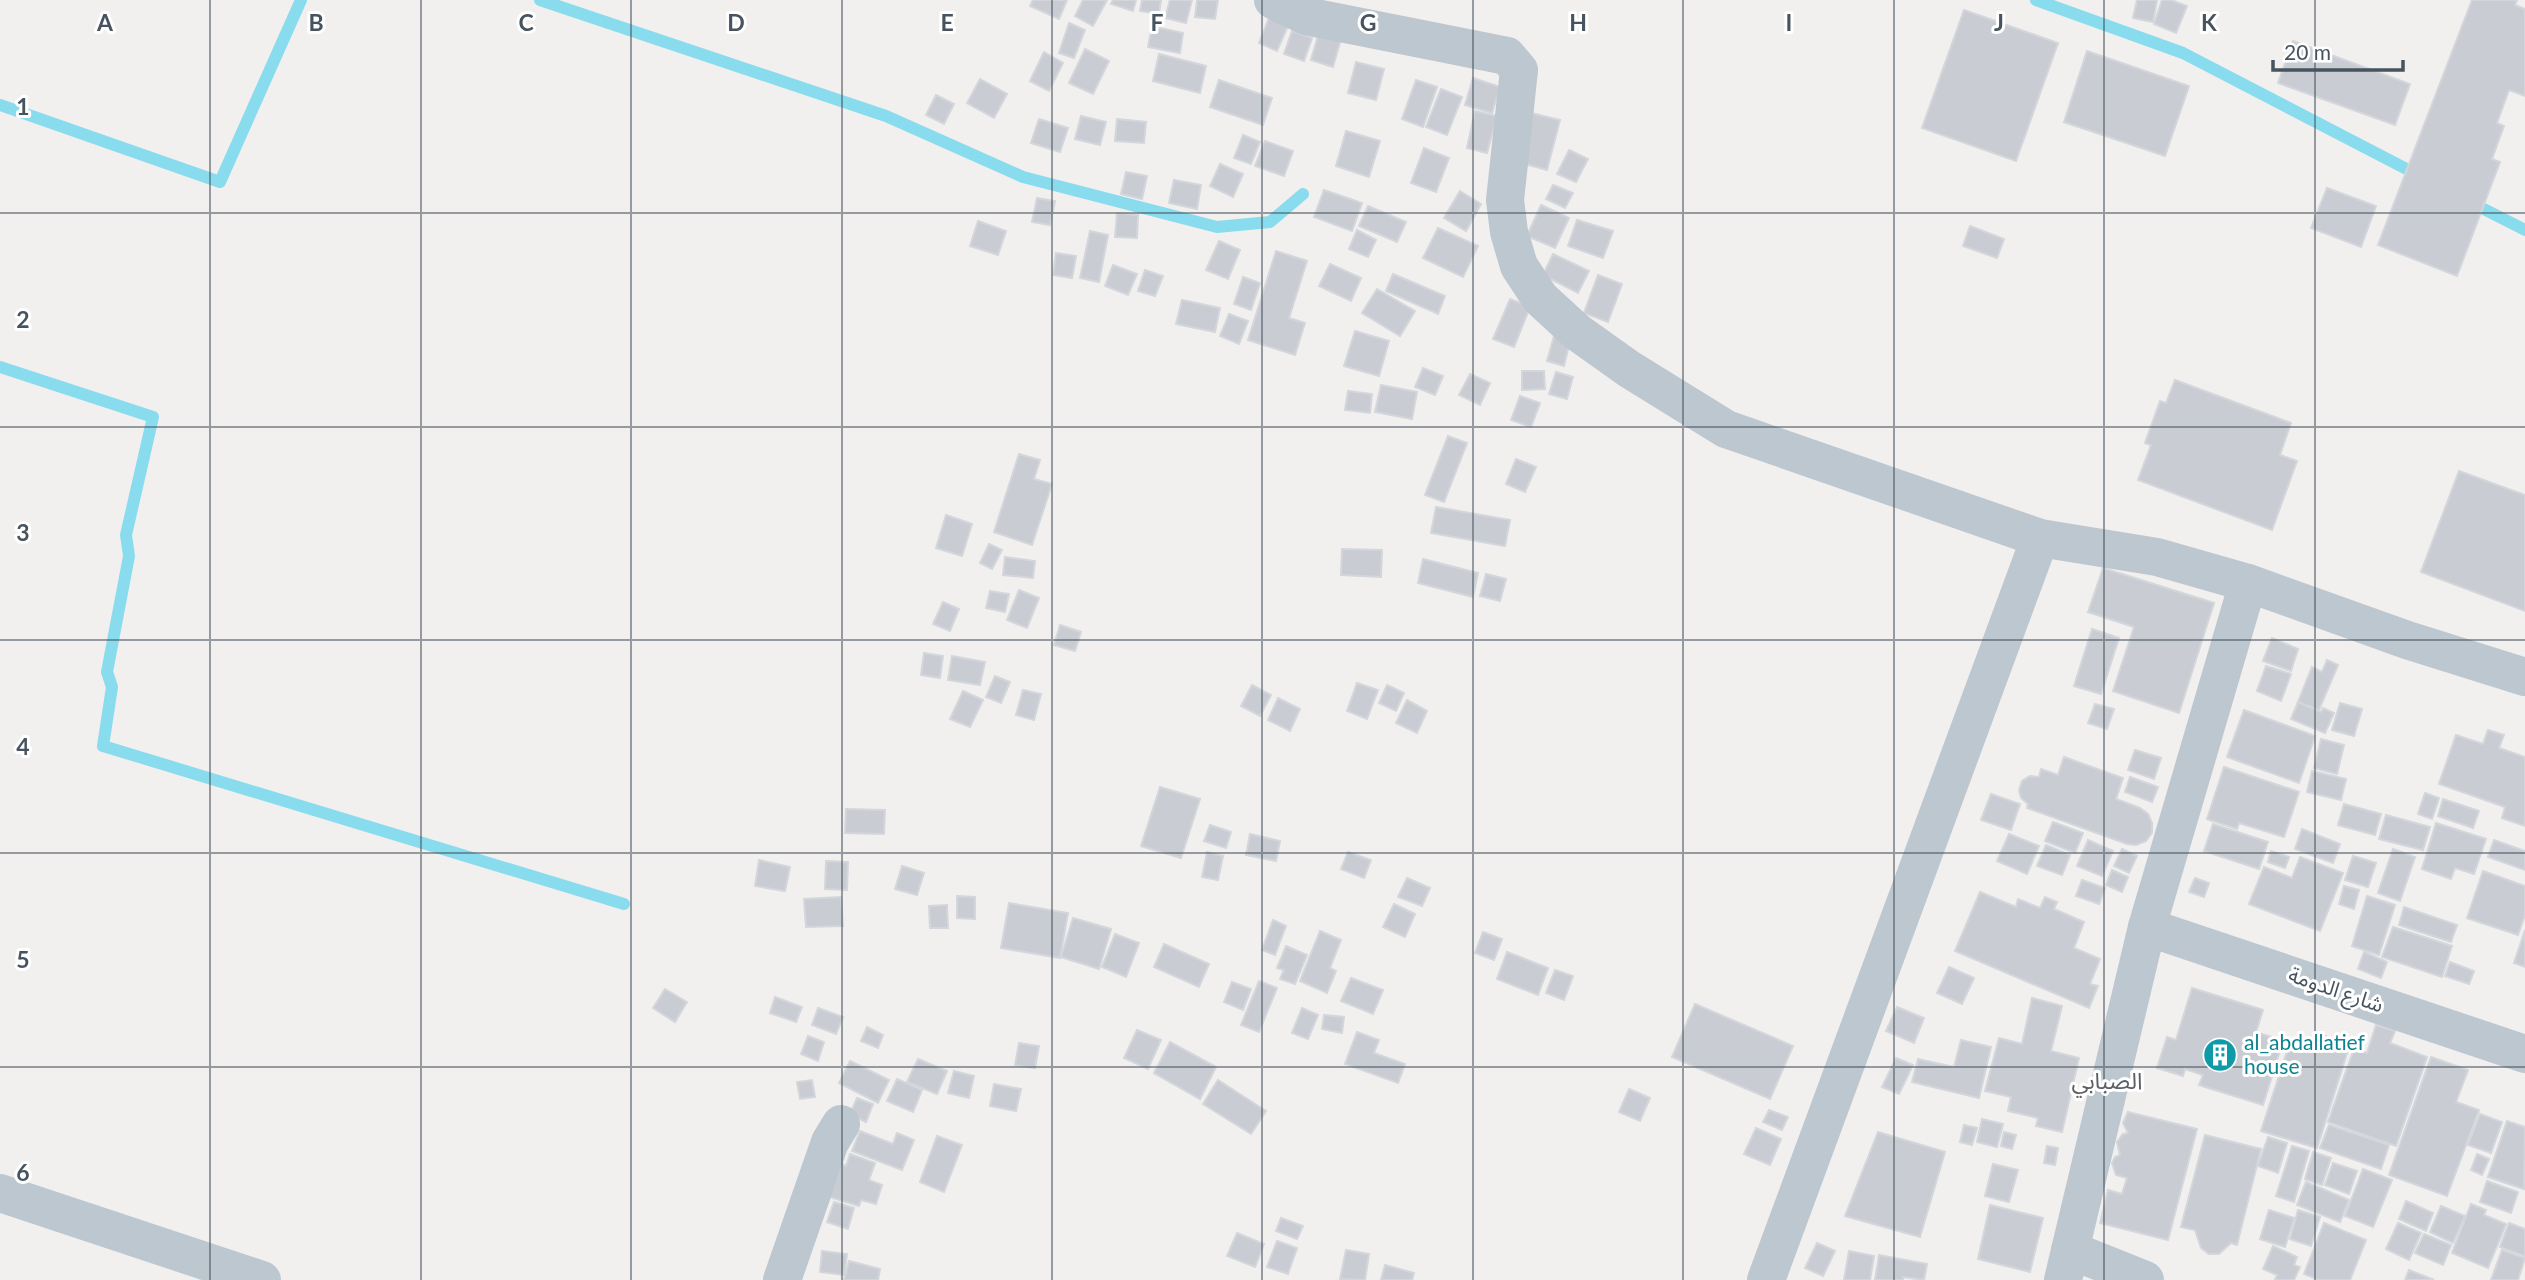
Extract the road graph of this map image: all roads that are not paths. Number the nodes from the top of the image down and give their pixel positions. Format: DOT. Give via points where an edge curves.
graph roads {
  1 [pos="1273,0"];
  2 [pos="2040,537"];
  3 [pos="2248,583"];
  4 [pos="2525,677"];
  5 [pos="2147,927"];
  6 [pos="2525,1054"];
  7 [pos="841,1124"];
  8 [pos="0,1193"];
  9 [pos="2067,1265"];
  10 [pos="262,1280"];
  11 [pos="782,1280"];
  12 [pos="1766,1280"];
  13 [pos="2145,1280"];
  1 -- 2 [label="street" via="1306,16 1507,56 1519,71 1505,200 1508,232 1519,266 1540,298 1618,362 1726,429"];
  2 -- 3 [label="street" via="2157,557"];
  2 -- 12 [label="street"];
  3 -- 4 [label="street"];
  3 -- 5 [label="street"];
  5 -- 6 [label="street, شارع الدومة"];
  5 -- 9 [label="street"];
  7 -- 11 [label="street" via="830,1142"];
  8 -- 10 [label="street"];
  9 -- 13 [label="street"];
}
